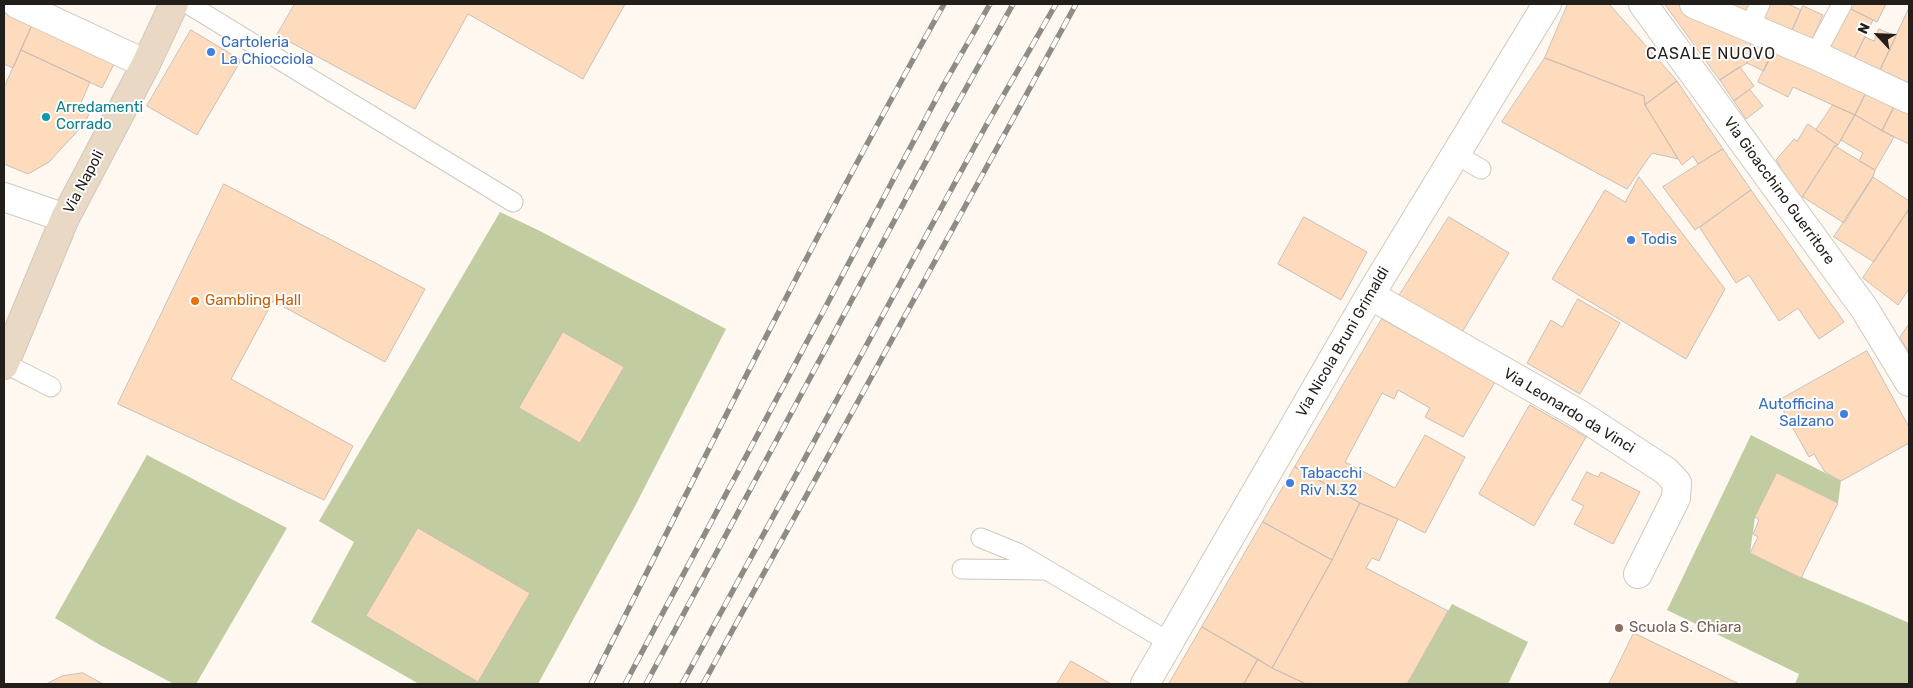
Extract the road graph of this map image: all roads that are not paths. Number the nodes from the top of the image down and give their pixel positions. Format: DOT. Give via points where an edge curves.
graph roads {
  1 [pos="17,4"];
  2 [pos="174,4"];
  3 [pos="188,4"];
  4 [pos="1547,4"];
  5 [pos="1643,4"];
  6 [pos="1694,4"];
  7 [pos="1842,4"];
  8 [pos="1755,15"];
  9 [pos="1815,55"];
  10 [pos="146,64"];
  11 [pos="1909,98"];
  12 [pos="1455,154"];
  13 [pos="1481,169"];
  14 [pos="4,196"];
  15 [pos="513,202"];
  16 [pos="65,218"];
  17 [pos="1370,295"];
  18 [pos="4,364"];
  19 [pos="1909,382"];
  20 [pos="52,387"];
  21 [pos="981,538"];
  22 [pos="962,569"];
  23 [pos="1045,570"];
  24 [pos="1638,574"];
  25 [pos="1169,642"];
  26 [pos="1145,684"];
  1 -- 10 [label="street"];
  2 -- 10 [label="main road, Via Napoli"];
  3 -- 15 [label="lane"];
  4 -- 12 [label="street, Via Nicola Bruni Grimaldi"];
  5 -- 19 [label="street, Via Gioacchino Guerritore" via="1864,308"];
  6 -- 8 [label="street"];
  7 -- 9 [label="lane"];
  8 -- 9 [label="street"];
  9 -- 11 [label="street"];
  10 -- 16 [label="main road, Via Napoli"];
  12 -- 13 [label="lane"];
  12 -- 17 [label="street, Via Nicola Bruni Grimaldi"];
  14 -- 16 [label="street"];
  16 -- 18 [label="main road, Via Napoli"];
  17 -- 24 [label="street, Via Leonardo da Vinci" via="1579,414 1666,471 1677,483 1676,498"];
  17 -- 25 [label="street, Via Nicola Bruni Grimaldi"];
  18 -- 20 [label="lane"];
  21 -- 23 [label="lane" via="1018,553"];
  22 -- 23 [label="lane"];
  23 -- 25 [label="lane"];
  25 -- 26 [label="street, Via Nicola Bruni Grimaldi"];
}
